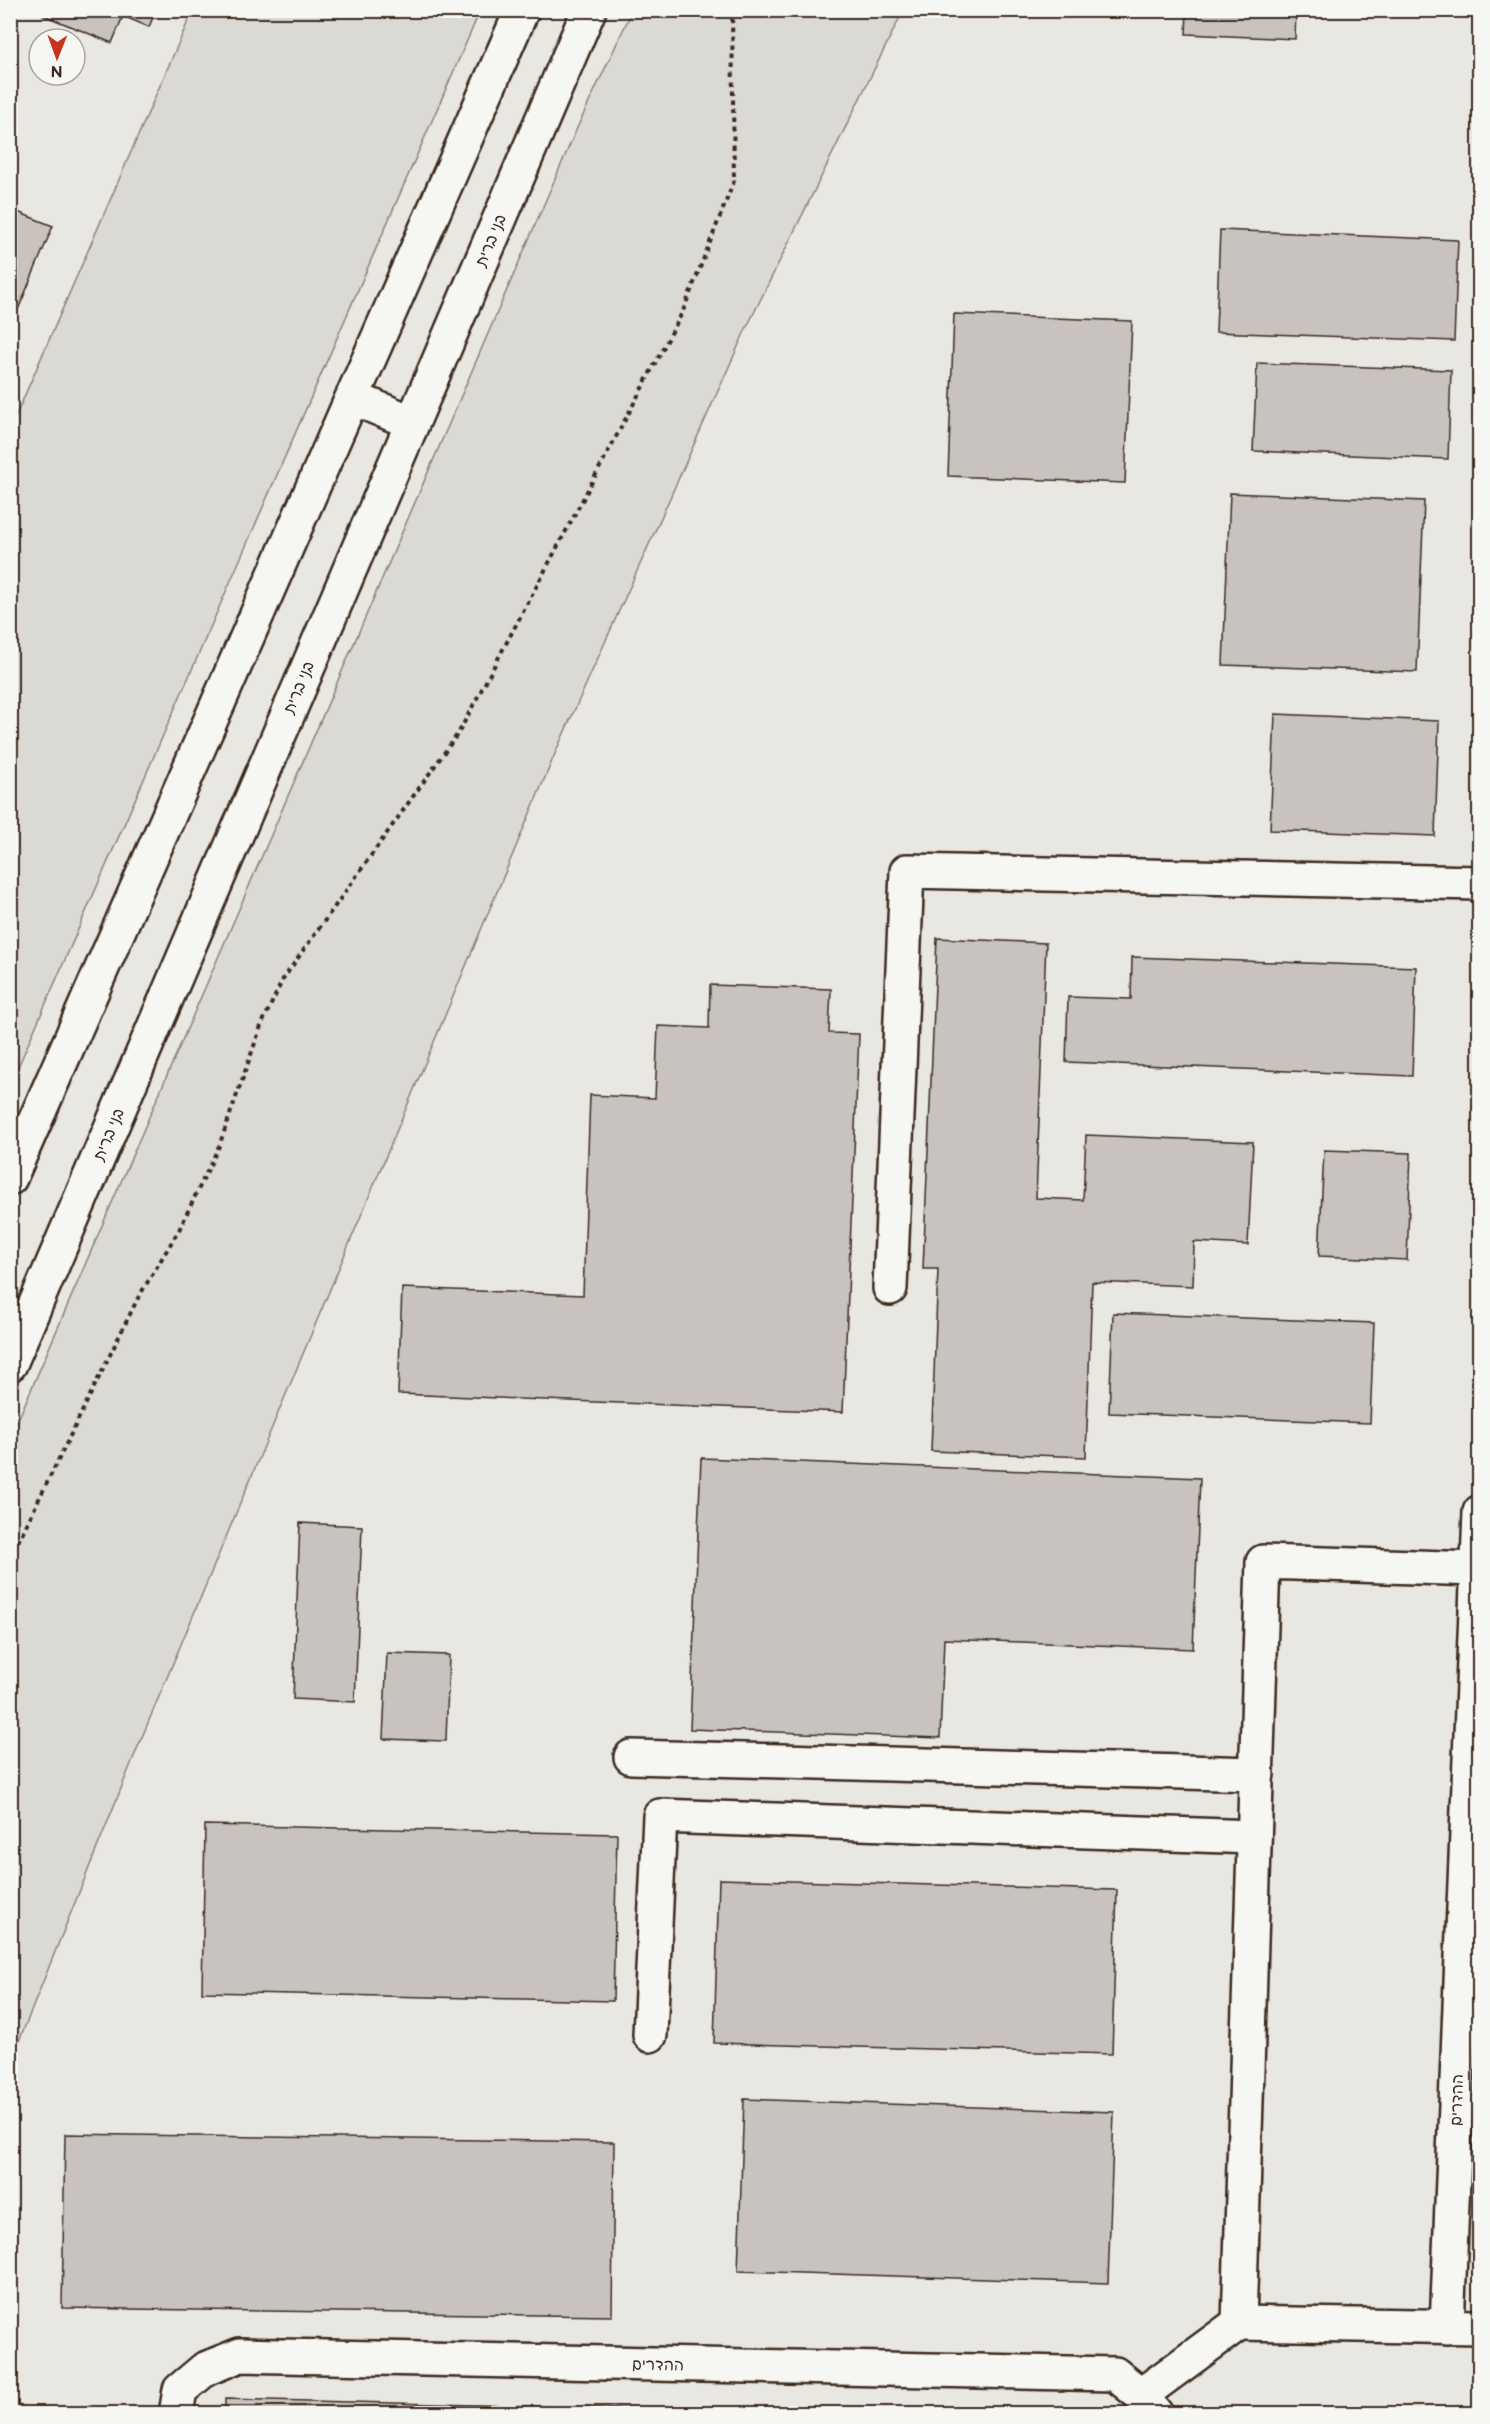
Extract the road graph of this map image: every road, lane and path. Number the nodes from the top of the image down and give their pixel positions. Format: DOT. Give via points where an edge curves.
graph roads {
  1 [pos="522,10"];
  2 [pos="589,10"];
  3 [pos="732,10"];
  4 [pos="354,398"];
  5 [pos="411,422"];
  6 [pos="1479,883"];
  7 [pos="10,1178"];
  8 [pos="890,1288"];
  9 [pos="10,1364"];
  10 [pos="1479,1512"];
  11 [pos="10,1558"];
  12 [pos="1477,1569"];
  13 [pos="631,1757"];
  14 [pos="1257,1774"];
  15 [pos="1254,1837"];
  16 [pos="650,2035"];
  17 [pos="1239,2323"];
  18 [pos="1447,2327"];
  19 [pos="1479,2327"];
  20 [pos="1148,2404"];
  21 [pos="176,2414"];
  1 -- 4 [label="main road"];
  2 -- 5 [label="main road, בני ברית"];
  3 -- 11 [label="path" via="734,182 683,311 459,732 283,979 261,1026 219,1146 179,1230 138,1298"];
  4 -- 5 [label="main road"];
  4 -- 7 [label="main road"];
  5 -- 9 [label="main road, בני ברית"];
  6 -- 8 [label="main road" via="907,871"];
  10 -- 12 [label="main road, ההדרים"];
  12 -- 14 [label="main road" via="1263,1562"];
  12 -- 18 [label="main road, ההדרים"];
  13 -- 14 [label="main road"];
  14 -- 15 [label="main road"];
  15 -- 16 [label="main road" via="660,1816"];
  15 -- 17 [label="main road"];
  17 -- 18 [label="main road"];
  17 -- 20 [label="main road"];
  18 -- 19 [label="main road"];
  20 -- 21 [label="main road, ההדרים" via="1115,2374 240,2355 205,2369 180,2390"];
}
